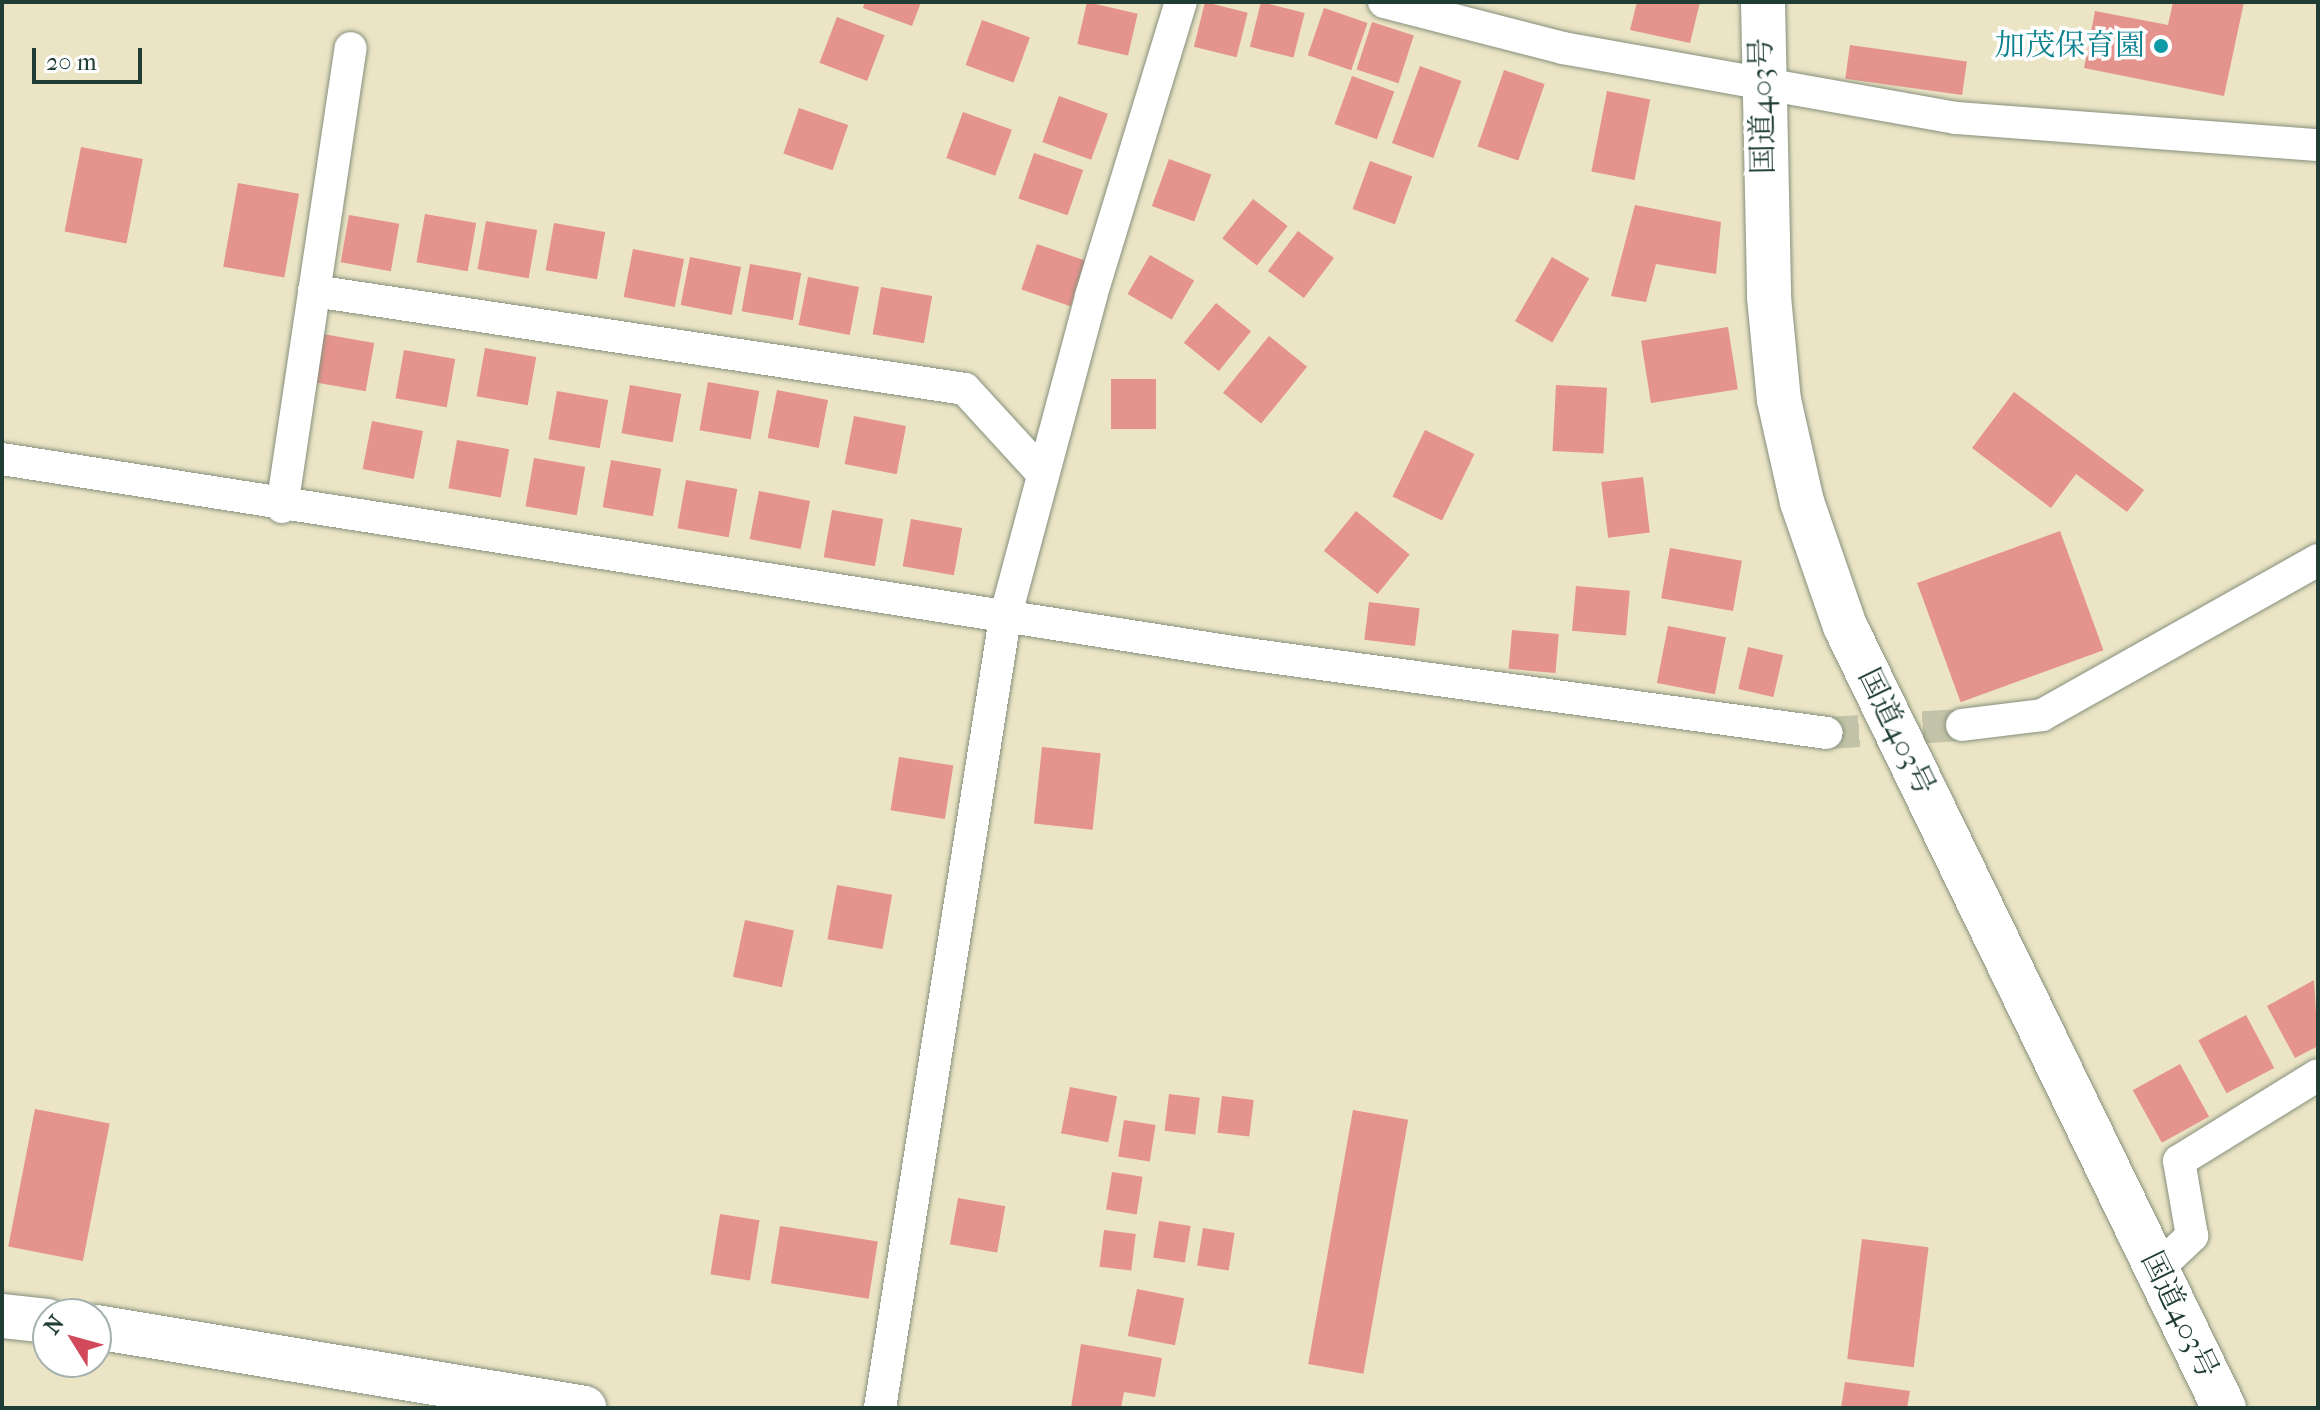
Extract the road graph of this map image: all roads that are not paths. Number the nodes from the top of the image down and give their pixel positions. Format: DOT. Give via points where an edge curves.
graph roads {
  1 [pos="1181,2"];
  2 [pos="1384,2"];
  3 [pos="1763,2"];
  4 [pos="351,48"];
  5 [pos="1760,87"];
  6 [pos="2318,145"];
  7 [pos="314,291"];
  8 [pos="2,459"];
  9 [pos="1042,473"];
  10 [pos="282,507"];
  11 [pos="2318,560"];
  12 [pos="1005,618"];
  13 [pos="1962,725"];
  14 [pos="1827,733"];
  15 [pos="2318,1075"];
  16 [pos="2156,1270"];
  17 [pos="2,1316"];
  18 [pos="32,1319"];
  19 [pos="112,1330"];
  20 [pos="584,1408"];
  21 [pos="880,1408"];
  22 [pos="2224,1408"];
  1 -- 9 [label="street"];
  2 -- 5 [label="street" via="1563,48"];
  3 -- 5 [label="main road, 国道403号"];
  4 -- 7 [label="street"];
  5 -- 6 [label="street" via="1956,118"];
  5 -- 16 [label="main road, 国道403号" via="1770,312 1802,502 1845,626"];
  7 -- 9 [label="street" via="965,389"];
  7 -- 10 [label="street"];
  8 -- 10 [label="street"];
  9 -- 12 [label="street"];
  10 -- 12 [label="street"];
  11 -- 13 [label="street" via="2042,715"];
  12 -- 14 [label="street"];
  12 -- 21 [label="street"];
  15 -- 16 [label="street" via="2179,1161 2192,1236"];
  16 -- 22 [label="main road, 国道403号"];
  17 -- 18 [label="main road"];
  19 -- 20 [label="main road"];
}
